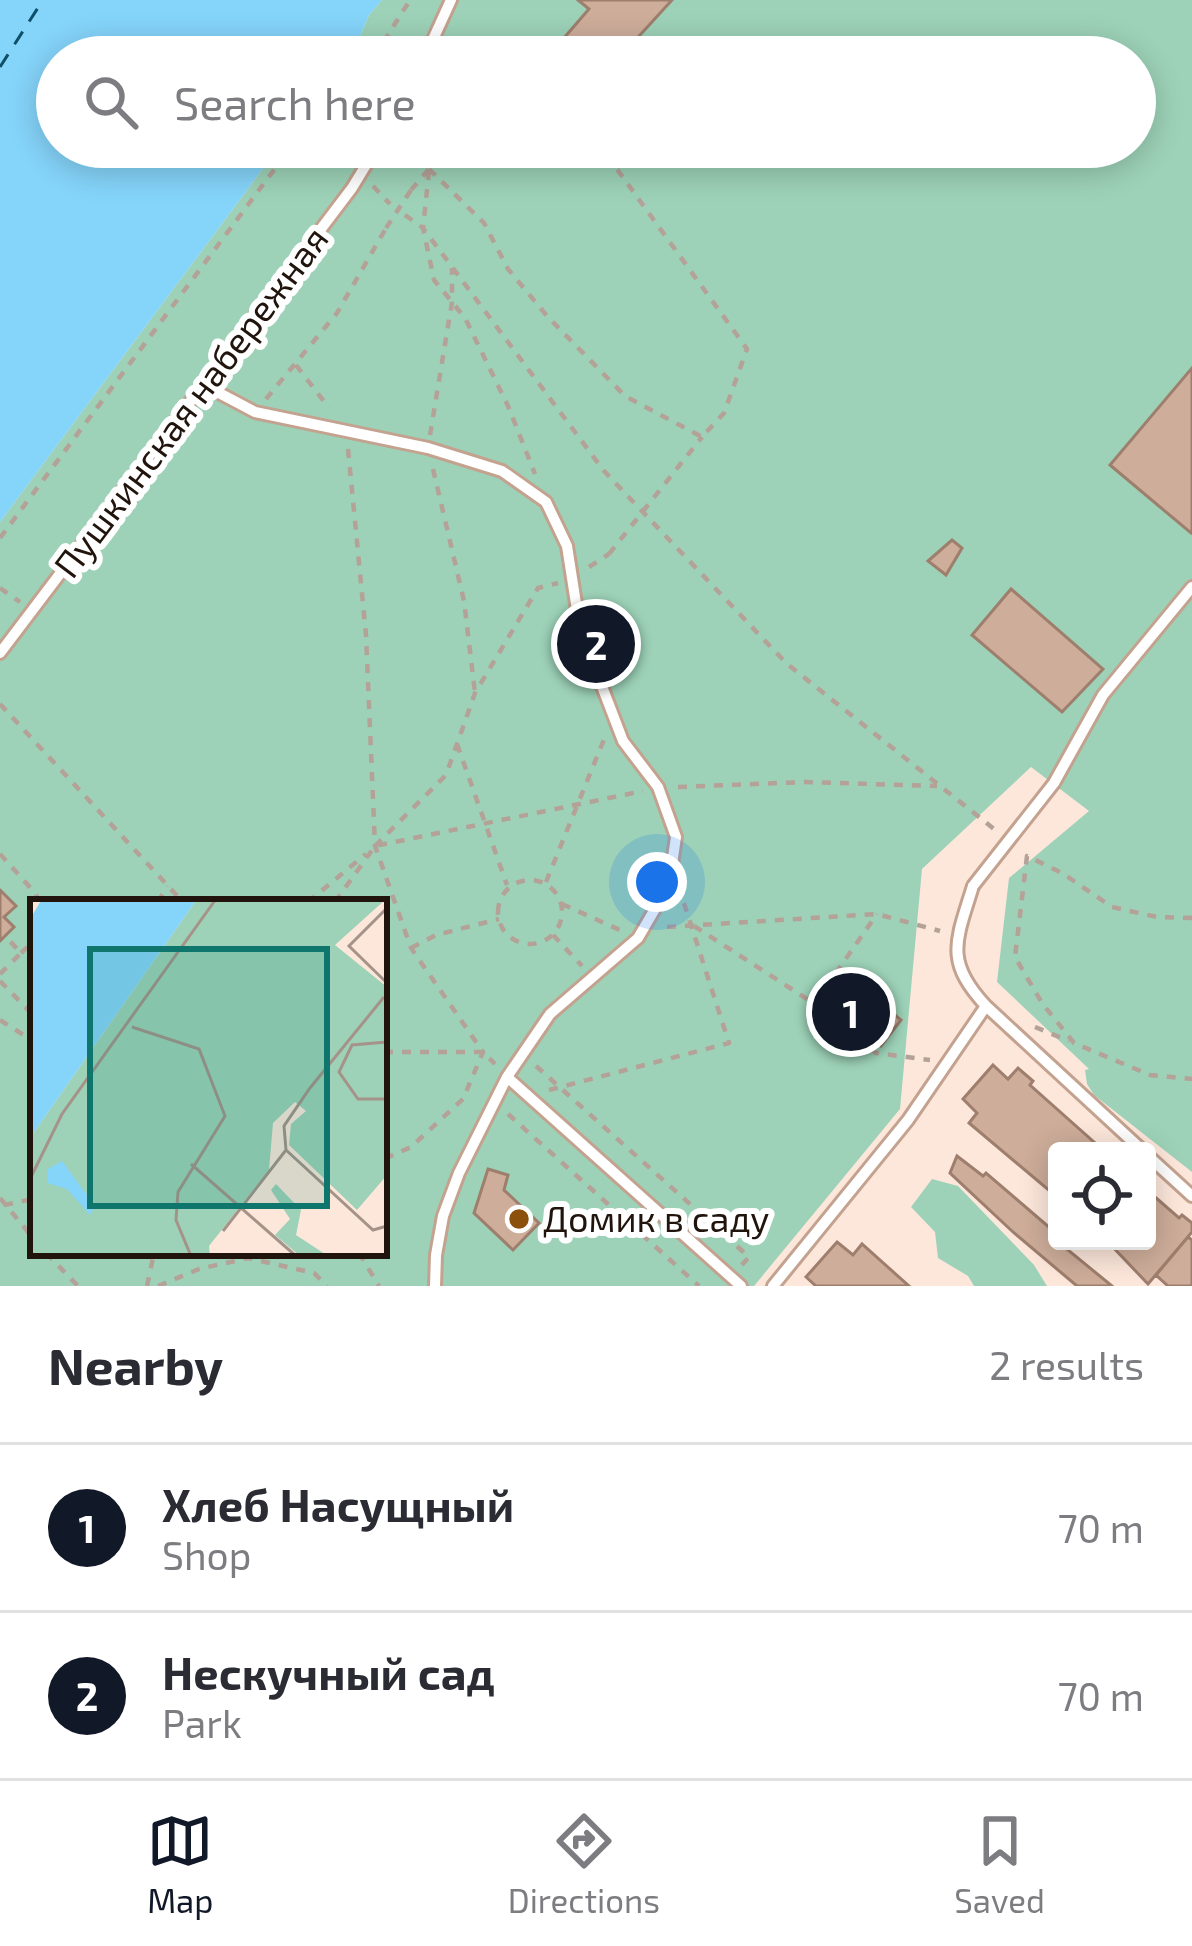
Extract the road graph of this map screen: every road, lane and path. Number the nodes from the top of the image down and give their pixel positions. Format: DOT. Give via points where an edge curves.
graph roads {
  1 [pos="410,0"];
  2 [pos="451,0"];
  3 [pos="387,36"];
  4 [pos="435,36"];
  5 [pos="275,168"];
  6 [pos="365,168"];
  7 [pos="616,168"];
  8 [pos="429,169"];
  9 [pos="361,174"];
  10 [pos="390,204"];
  11 [pos="405,215"];
  12 [pos="423,228"];
  13 [pos="452,267"];
  14 [pos="452,302"];
  15 [pos="296,365"];
  16 [pos="204,385"];
  17 [pos="255,412"];
  18 [pos="347,432"];
  19 [pos="702,437"];
  20 [pos="428,448"];
  21 [pos="546,502"];
  22 [pos="0,538"];
  23 [pos="572,580"];
  24 [pos="1190,595"];
  25 [pos="0,653"];
  26 [pos="476,693"];
  27 [pos="0,704"];
  28 [pos="613,715"];
  29 [pos="458,744"];
  30 [pos="940,786"];
  31 [pos="668,787"];
  32 [pos="647,790"];
  33 [pos="579,803"];
  34 [pos="485,823"];
  35 [pos="994,829"];
  36 [pos="375,846"];
  37 [pos="0,854"];
  38 [pos="672,866"];
  39 [pos="545,884"];
  40 [pos="167,885"];
  41 [pos="508,888"];
  42 [pos="38,899"];
  43 [pos="160,899"];
  44 [pos="180,899"];
  45 [pos="312,899"];
  46 [pos="337,899"];
  47 [pos="562,904"];
  48 [pos="877,914"];
  49 [pos="1192,918"];
  50 [pos="499,919"];
  51 [pos="691,924"];
  52 [pos="553,935"];
  53 [pos="5,936"];
  54 [pos="957,936"];
  55 [pos="638,938"];
  56 [pos="30,945"];
  57 [pos="411,948"];
  58 [pos="21,953"];
  59 [pos="0,977"];
  60 [pos="594,979"];
  61 [pos="814,1004"];
  62 [pos="986,1006"];
  63 [pos="30,1012"];
  64 [pos="0,1019"];
  65 [pos="30,1039"];
  66 [pos="387,1052"];
  67 [pos="483,1052"];
  68 [pos="522,1054"];
  69 [pos="948,1062"];
  70 [pos="507,1077"];
  71 [pos="1192,1079"];
  72 [pos="562,1087"];
  73 [pos="494,1102"];
  74 [pos="1133,1142"];
  75 [pos="387,1158"];
  76 [pos="1156,1163"];
  77 [pos="1192,1196"];
  78 [pos="2,1201"];
  79 [pos="30,1234"];
  80 [pos="49,1256"];
  81 [pos="153,1256"];
  82 [pos="361,1256"];
  83 [pos="749,1257"];
  84 [pos="78,1286"];
  85 [pos="147,1286"];
  86 [pos="158,1286"];
  87 [pos="327,1286"];
  88 [pos="379,1286"];
  89 [pos="435,1286"];
  90 [pos="699,1286"];
  91 [pos="741,1286"];
  92 [pos="772,1286"];
  1 -- 3 [label="path"];
  2 -- 4 [label="lane"];
  5 -- 22 [label="path"];
  6 -- 9 [label="lane, Пушкинская набережная"];
  7 -- 19 [label="path" via="747,349 724,413"];
  8 -- 12 [label="path"];
  8 -- 15 [label="path, bridge"];
  8 -- 19 [label="path" via="484,223 547,316 626,396"];
  9 -- 10 [label="path"];
  9 -- 16 [label="lane, Пушкинская набережная"];
  11 -- 12 [label="path"];
  12 -- 13 [label="path"];
  12 -- 14 [label="path" via="434,280"];
  13 -- 14 [label="path"];
  13 -- 30 [label="path" via="631,500 786,664"];
  14 -- 20 [label="path"];
  14 -- 21 [label="path" via="508,406"];
  15 -- 17 [label="path"];
  15 -- 18 [label="path"];
  16 -- 17 [label="lane"];
  16 -- 25 [label="lane, Пушкинская набережная"];
  17 -- 18 [label="lane"];
  18 -- 20 [label="lane"];
  18 -- 36 [label="path"];
  19 -- 23 [label="path, bridge" via="609,554"];
  20 -- 21 [label="lane" via="502,471"];
  20 -- 26 [label="path"];
  21 -- 23 [label="lane" via="567,546"];
  23 -- 26 [label="path" via="538,588"];
  23 -- 28 [label="lane" via="580,629"];
  24 -- 54 [label="lane, bridge" via="1103,695 1054,783 973,886"];
  26 -- 29 [label="path"];
  27 -- 40 [label="path"];
  28 -- 33 [label="path"];
  28 -- 38 [label="lane" via="658,788 676,837"];
  29 -- 34 [label="path"];
  29 -- 36 [label="path" via="446,775"];
  30 -- 31 [label="path"];
  30 -- 35 [label="path"];
  32 -- 33 [label="path"];
  33 -- 34 [label="path"];
  33 -- 39 [label="path"];
  34 -- 36 [label="path"];
  34 -- 41 [label="path"];
  36 -- 45 [label="path"];
  36 -- 46 [label="path"];
  36 -- 57 [label="path"];
  37 -- 42 [label="path"];
  38 -- 51 [label="path"];
  38 -- 55 [label="lane"];
  39 -- 41 [label="path" via="528,879"];
  39 -- 47 [label="path"];
  40 -- 43 [label="path"];
  40 -- 44 [label="path"];
  41 -- 50 [label="path"];
  47 -- 52 [label="path"];
  47 -- 55 [label="path"];
  48 -- 51 [label="path"];
  48 -- 54 [label="path"];
  48 -- 61 [label="path"];
  49 -- 71 [label="path" via="1112,907 1027,856 1015,957 1074,1043 1150,1076"];
  50 -- 52 [label="path" via="521,943"];
  50 -- 57 [label="path"];
  51 -- 55 [label="path"];
  51 -- 61 [label="path"];
  51 -- 72 [label="path" via="730,1043"];
  52 -- 60 [label="path"];
  53 -- 58 [label="path"];
  54 -- 62 [label="lane" via="960,979"];
  55 -- 60 [label="lane"];
  56 -- 58 [label="path"];
  57 -- 67 [label="path"];
  58 -- 59 [label="path"];
  59 -- 63 [label="path"];
  60 -- 68 [label="lane" via="550,1014"];
  61 -- 69 [label="path" via="876,1053"];
  62 -- 69 [label="lane"];
  62 -- 74 [label="lane"];
  64 -- 65 [label="path"];
  66 -- 67 [label="path"];
  67 -- 70 [label="path"];
  67 -- 75 [label="path" via="463,1099 412,1147"];
  68 -- 70 [label="lane"];
  68 -- 83 [label="path"];
  69 -- 92 [label="lane"];
  70 -- 73 [label="lane"];
  70 -- 91 [label="lane"];
  73 -- 89 [label="lane" via="443,1216"];
  73 -- 90 [label="path"];
  76 -- 77 [label="lane"];
  78 -- 79 [label="path"];
  80 -- 84 [label="path"];
  81 -- 85 [label="path"];
  82 -- 88 [label="path"];
  86 -- 87 [label="path" via="248,1258 314,1273"];
}
